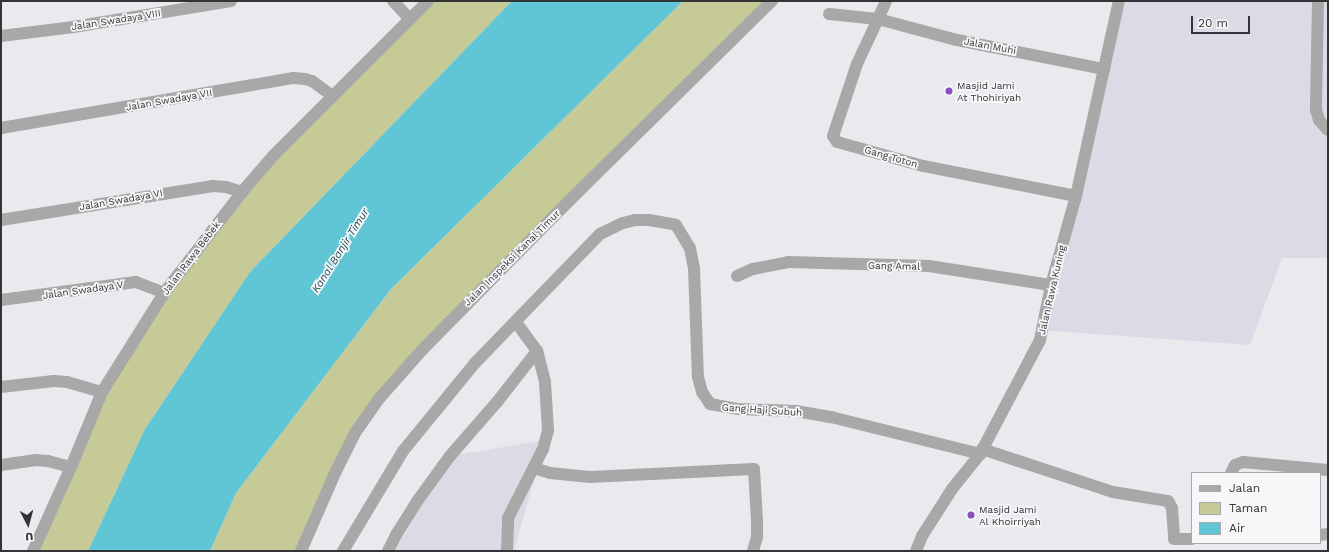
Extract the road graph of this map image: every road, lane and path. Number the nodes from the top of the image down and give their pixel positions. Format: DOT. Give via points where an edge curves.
graph roads {
  1 [pos="231,1"];
  2 [pos="393,1"];
  3 [pos="428,1"];
  4 [pos="772,1"];
  5 [pos="886,1"];
  6 [pos="1119,1"];
  7 [pos="1318,1"];
  8 [pos="828,14"];
  9 [pos="414,15"];
  10 [pos="878,19"];
  11 [pos="1,36"];
  12 [pos="1104,69"];
  13 [pos="333,96"];
  14 [pos="1,128"];
  15 [pos="1328,130"];
  16 [pos="242,192"];
  17 [pos="1076,196"];
  18 [pos="1,220"];
  19 [pos="737,276"];
  20 [pos="1051,285"];
  21 [pos="164,293"];
  22 [pos="1,300"];
  23 [pos="516,322"];
  24 [pos="537,351"];
  25 [pos="1,387"];
  26 [pos="102,392"];
  27 [pos="981,451"];
  28 [pos="1,465"];
  29 [pos="71,467"];
  30 [pos="534,468"];
  31 [pos="1328,470"];
  32 [pos="1232,472"];
  33 [pos="1191,538"];
  34 [pos="1173,545"];
  35 [pos="33,551"];
  36 [pos="301,551"];
  37 [pos="343,551"];
  38 [pos="388,551"];
  39 [pos="507,551"];
  40 [pos="753,551"];
  41 [pos="916,551"];
  1 -- 11 [label="street, Jalan Swadaya VIII"];
  2 -- 9 [label="street"];
  3 -- 9 [label="street, Jalan Rawa Bebek"];
  4 -- 36 [label="street, Jalan Inspeksi Kanal Timur" via="422,349 377,401 355,433 342,458"];
  5 -- 10 [label="street"];
  6 -- 12 [label="street, Jalan Rawa Kuning"];
  7 -- 15 [label="street" via="1316,110"];
  8 -- 10 [label="street, Jalan Muhi"];
  9 -- 13 [label="street, Jalan Rawa Bebek"];
  10 -- 12 [label="street, Jalan Muhi" via="957,40"];
  10 -- 17 [label="street, Gang Toton" via="857,64 834,139 923,166"];
  12 -- 17 [label="street, Jalan Rawa Kuning"];
  13 -- 14 [label="street, Jalan Swadaya VII" via="312,81 294,78"];
  13 -- 16 [label="street, Jalan Rawa Bebek" via="273,156"];
  16 -- 18 [label="street, Jalan Swadaya VI" via="213,186"];
  16 -- 21 [label="street, Jalan Rawa Bebek"];
  17 -- 20 [label="street, Jalan Rawa Kuning"];
  19 -- 20 [label="street, Gang Amal" via="773,264 802,262 929,266"];
  20 -- 27 [label="street, Jalan Rawa Kuning" via="1040,340"];
  21 -- 22 [label="street, Jalan Swadaya V" via="136,282"];
  21 -- 26 [label="street, Jalan Rawa Bebek"];
  23 -- 24 [label="street"];
  23 -- 27 [label="street, Gang Haji Subuh" via="600,234 635,220 676,225 690,248 694,269 698,377 702,392 710,404 738,409 796,411 831,417"];
  23 -- 37 [label="street" via="475,363 403,451"];
  24 -- 30 [label="street" via="544,382 548,430"];
  24 -- 38 [label="street" via="450,456 418,500"];
  25 -- 26 [label="street" via="54,381"];
  26 -- 29 [label="street, Jalan Rawa Bebek"];
  27 -- 34 [label="street" via="1113,492 1168,501 1172,508"];
  27 -- 41 [label="street, Jalan Rawa Kuning" via="952,489 922,536"];
  28 -- 29 [label="street" via="35,460"];
  29 -- 35 [label="street, Jalan Rawa Bebek"];
  30 -- 39 [label="street" via="508,518"];
  30 -- 40 [label="street" via="550,473 590,477 754,469 757,537"];
  31 -- 32 [label="street" via="1243,462 1235,465"];
  33 -- 34 [label="street"];
}
